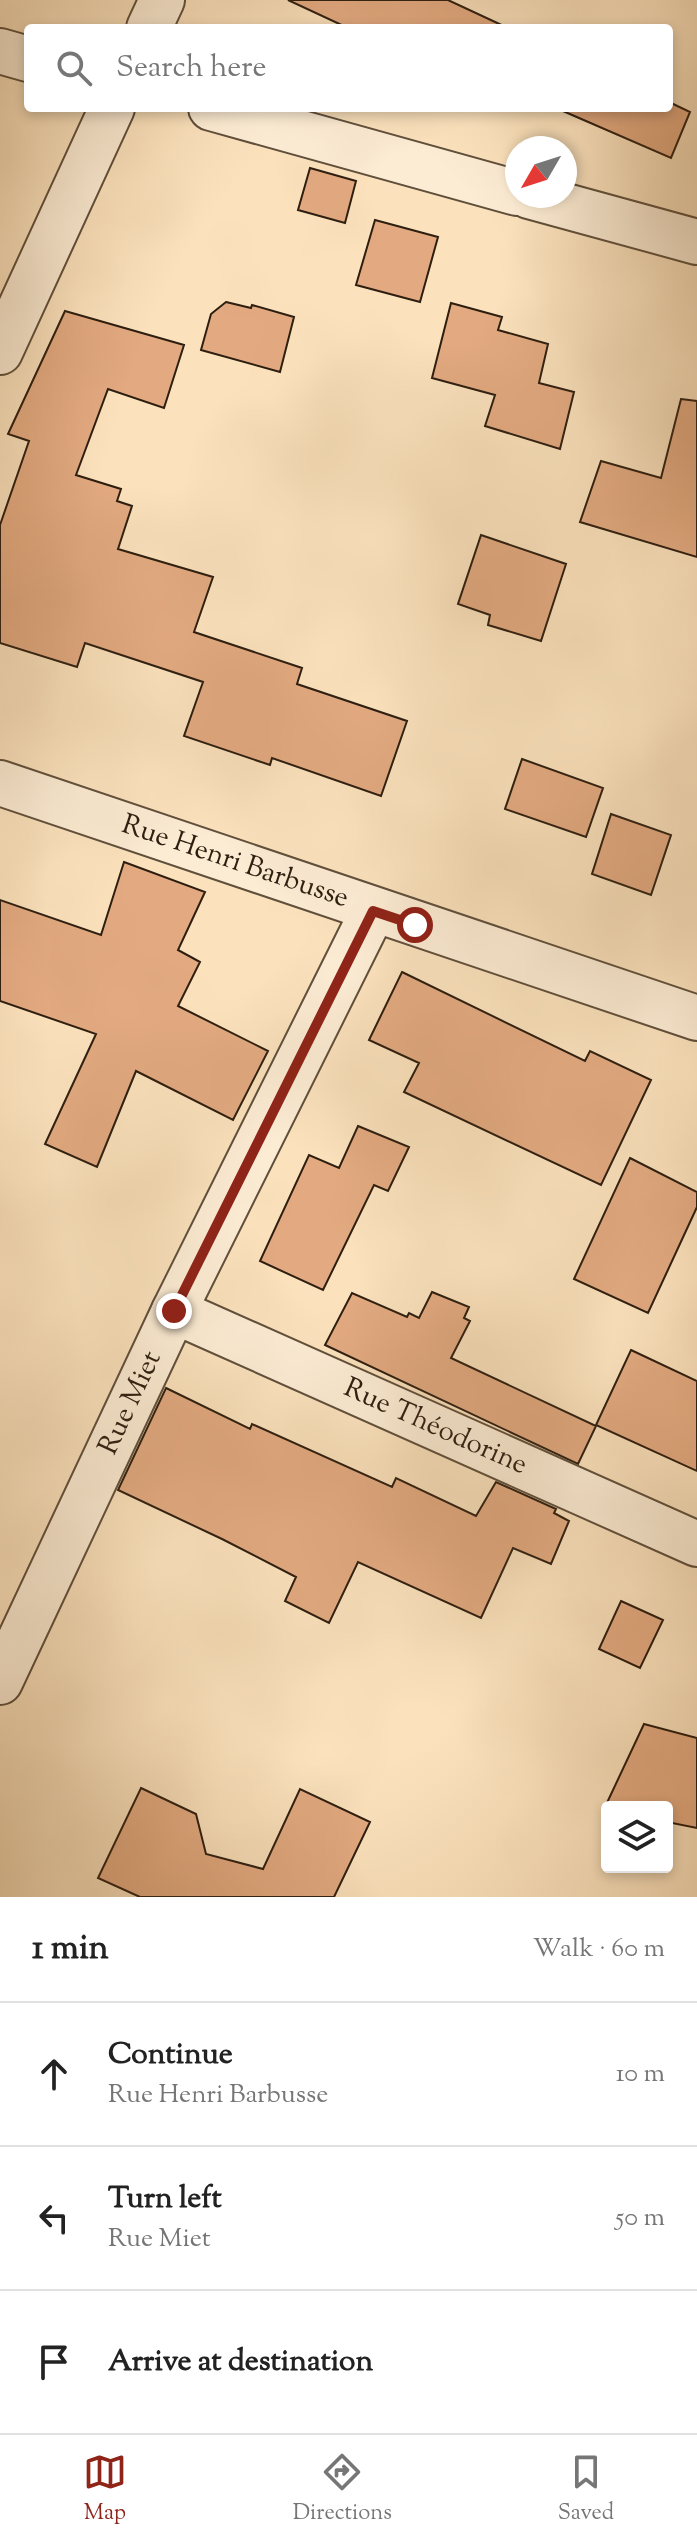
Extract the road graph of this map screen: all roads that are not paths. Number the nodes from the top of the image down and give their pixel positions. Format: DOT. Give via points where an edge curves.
graph roads {
  1 [pos="162,0"];
  2 [pos="151,24"];
  3 [pos="0,51"];
  4 [pos="24,58"];
  5 [pos="110,112"];
  6 [pos="225,112"];
  7 [pos="505,190"];
  8 [pos="573,208"];
  9 [pos="697,242"];
  10 [pos="0,352"];
  11 [pos="0,783"];
  12 [pos="373,911"];
  13 [pos="697,1018"];
  14 [pos="174,1311"];
  15 [pos="697,1544"];
  16 [pos="0,1682"];
  1 -- 2 [label="street"];
  3 -- 4 [label="street"];
  5 -- 10 [label="street"];
  6 -- 7 [label="street"];
  8 -- 9 [label="street"];
  11 -- 12 [label="street, Rue Henri Barbusse"];
  12 -- 13 [label="street, Rue Henri Barbusse"];
  12 -- 14 [label="street, Rue Miet"];
  14 -- 15 [label="street, Rue Théodorine"];
  14 -- 16 [label="street, Rue Miet"];
}
